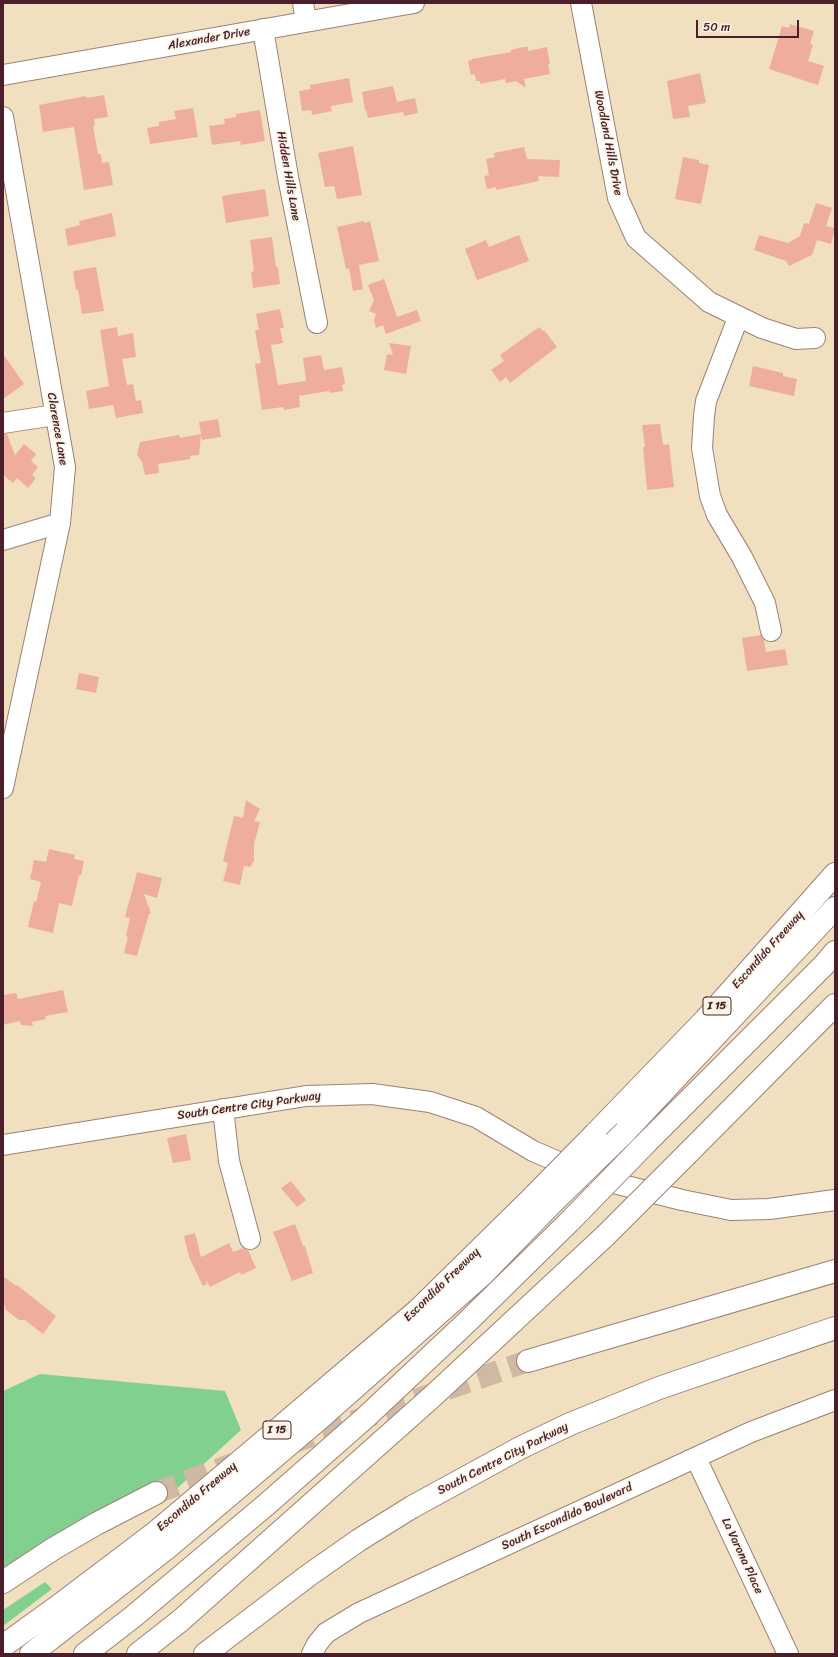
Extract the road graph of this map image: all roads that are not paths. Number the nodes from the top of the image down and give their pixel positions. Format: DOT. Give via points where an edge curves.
graph roads {
  1 [pos="414,3"];
  2 [pos="581,3"];
  3 [pos="304,12"];
  4 [pos="263,29"];
  5 [pos="3,74"];
  6 [pos="3,117"];
  7 [pos="738,318"];
  8 [pos="317,323"];
  9 [pos="815,338"];
  10 [pos="55,415"];
  11 [pos="3,422"];
  12 [pos="60,523"];
  13 [pos="3,540"];
  14 [pos="771,631"];
  15 [pos="3,788"];
  16 [pos="835,874"];
  17 [pos="835,908"];
  18 [pos="835,952"];
  19 [pos="835,1005"];
  20 [pos="223,1109"];
  21 [pos="3,1145"];
  22 [pos="543,1200"];
  23 [pos="835,1200"];
  24 [pos="250,1239"];
  25 [pos="835,1271"];
  26 [pos="835,1328"];
  27 [pos="528,1361"];
  28 [pos="835,1400"];
  29 [pos="696,1458"];
  30 [pos="156,1494"];
  31 [pos="3,1582"];
  32 [pos="3,1646"];
  33 [pos="31,1654"];
  34 [pos="85,1654"];
  35 [pos="138,1654"];
  36 [pos="205,1654"];
  37 [pos="312,1654"];
  38 [pos="788,1654"];
  1 -- 3 [label="street, Alexander Drive"];
  2 -- 7 [label="street, Woodland Hills Drive" via="618,198 636,238 709,302"];
  3 -- 4 [label="street, Alexander Drive"];
  4 -- 5 [label="street, Alexander Drive"];
  4 -- 8 [label="street, Hidden Hills Lane" via="288,177"];
  6 -- 10 [label="street, Clarence Lane"];
  7 -- 9 [label="street, Woodland Hills Drive" via="796,339"];
  7 -- 14 [label="street" via="706,401 702,448 710,496 717,515 765,603"];
  10 -- 11 [label="street"];
  10 -- 12 [label="street, Clarence Lane" via="65,467"];
  12 -- 13 [label="street"];
  12 -- 15 [label="street, Clarence Lane"];
  16 -- 22 [label="highway, Escondido Freeway / I 15, bridge" via="706,1020 594,1134"];
  17 -- 22 [label="highway, bridge" via="625,1132"];
  18 -- 34 [label="highway, bridge" via="466,1323 267,1504"];
  19 -- 35 [label="highway, bridge" via="606,1236 428,1401 180,1621"];
  20 -- 21 [label="street, South Centre City Parkway"];
  20 -- 23 [label="street, South Centre City Parkway" via="306,1096 372,1094 430,1102 476,1117 534,1151 598,1179 682,1200 738,1210 768,1209"];
  20 -- 24 [label="street" via="230,1162"];
  22 -- 32 [label="highway, Escondido Freeway / I 15" via="418,1310 156,1532"];
  22 -- 33 [label="highway" via="482,1275 167,1548"];
  25 -- 27 [label="highway"];
  26 -- 36 [label="highway, South Centre City Parkway" via="659,1388 570,1424 520,1448 412,1507 358,1540"];
  28 -- 29 [label="street, South Escondido Boulevard" via="751,1432"];
  29 -- 37 [label="street, South Escondido Boulevard" via="359,1613 326,1633"];
  29 -- 38 [label="street, La Varona Place"];
  30 -- 31 [label="highway" via="53,1548"];
}
